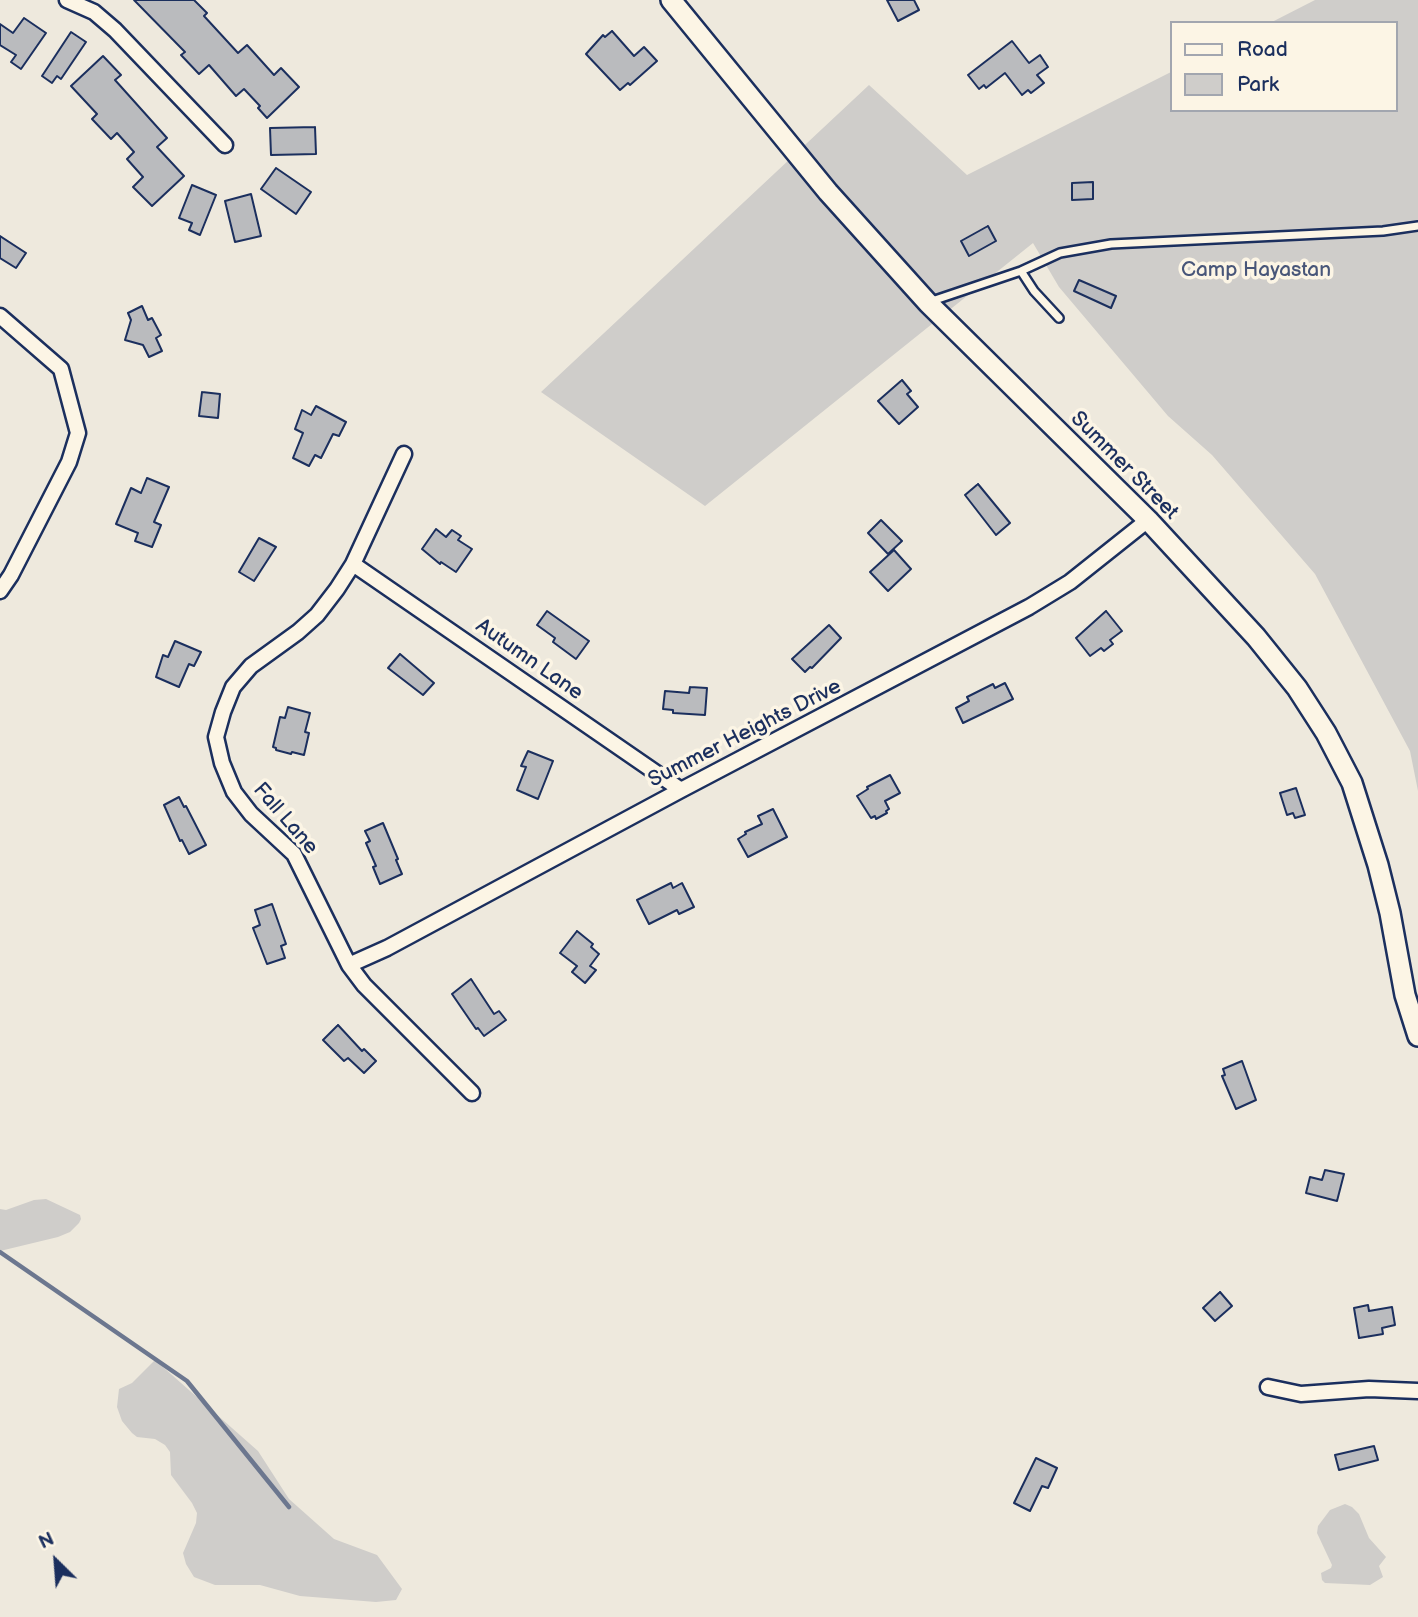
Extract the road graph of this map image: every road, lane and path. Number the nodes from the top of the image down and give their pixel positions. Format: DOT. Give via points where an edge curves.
graph roads {
  1 [pos="67,0"];
  2 [pos="671,0"];
  3 [pos="225,145"];
  4 [pos="1418,226"];
  5 [pos="1021,271"];
  6 [pos="928,303"];
  7 [pos="0,316"];
  8 [pos="1059,318"];
  9 [pos="404,454"];
  10 [pos="1147,520"];
  11 [pos="353,564"];
  12 [pos="0,591"];
  13 [pos="681,790"];
  14 [pos="349,965"];
  15 [pos="1418,1036"];
  16 [pos="472,1093"];
  17 [pos="1268,1387"];
  18 [pos="1418,1391"];
  1 -- 3 [label="street" via="94,12 115,30"];
  2 -- 6 [label="main road, Summer Street" via="828,192"];
  4 -- 5 [label="lane" via="1111,244 1060,253"];
  5 -- 6 [label="lane"];
  5 -- 8 [label="lane"];
  6 -- 10 [label="main road, Summer Street"];
  7 -- 12 [label="street" via="61,369 78,433 69,462"];
  9 -- 11 [label="street, Fall Lane"];
  10 -- 13 [label="street, Summer Heights Drive" via="1070,582 1029,607"];
  10 -- 15 [label="main road, Summer Street" via="1256,637 1326,733 1352,783 1378,865"];
  11 -- 13 [label="street, Autumn Lane"];
  11 -- 14 [label="street, Fall Lane" via="317,615 251,666 233,687 216,737 234,792 294,854"];
  13 -- 14 [label="street, Summer Heights Drive"];
  14 -- 16 [label="street, Fall Lane" via="363,985"];
  17 -- 18 [label="street" via="1301,1394"];
}
